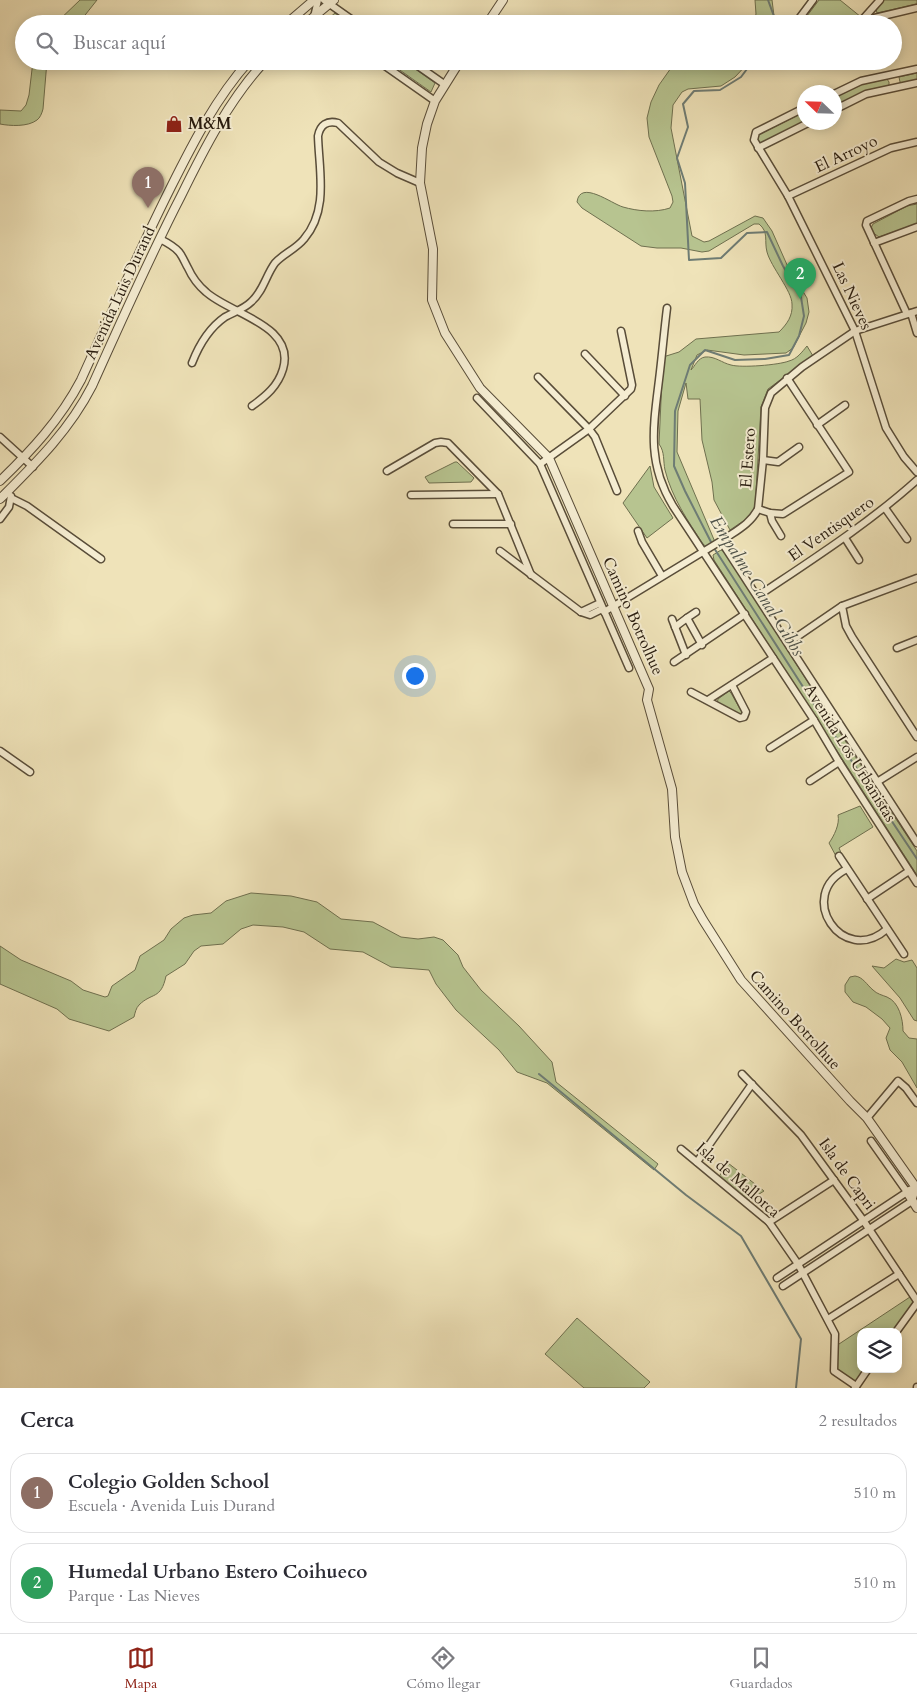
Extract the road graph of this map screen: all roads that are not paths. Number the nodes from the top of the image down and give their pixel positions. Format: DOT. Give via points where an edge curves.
graph roads {
  1 [pos="314,0"];
  2 [pos="318,0"];
  3 [pos="504,0"];
  4 [pos="813,0"];
  5 [pos="880,0"];
  6 [pos="329,1"];
  7 [pos="917,8"];
  8 [pos="296,15"];
  9 [pos="314,15"];
  10 [pos="316,15"];
  11 [pos="347,15"];
  12 [pos="493,15"];
  13 [pos="802,15"];
  14 [pos="867,15"];
  15 [pos="883,15"];
  16 [pos="917,69"];
  17 [pos="241,70"];
  18 [pos="257,70"];
  19 [pos="391,70"];
  20 [pos="425,70"];
  21 [pos="454,70"];
  22 [pos="893,74"];
  23 [pos="917,83"];
  24 [pos="444,84"];
  25 [pos="896,88"];
  26 [pos="842,90"];
  27 [pos="435,101"];
  28 [pos="842,106"];
  29 [pos="797,112"];
  30 [pos="797,128"];
  31 [pos="917,142"];
  32 [pos="758,148"];
  33 [pos="420,183"];
  34 [pos="788,196"];
  35 [pos="917,200"];
  36 [pos="917,227"];
  37 [pos="160,239"];
  38 [pos="874,243"];
  39 [pos="667,308"];
  40 [pos="237,310"];
  41 [pos="912,313"];
  42 [pos="620,331"];
  43 [pos="855,331"];
  44 [pos="917,333"];
  45 [pos="585,354"];
  46 [pos="192,363"];
  47 [pos="538,377"];
  48 [pos="787,378"];
  49 [pos="625,396"];
  50 [pos="477,398"];
  51 [pos="252,406"];
  52 [pos="845,406"];
  53 [pos="817,425"];
  54 [pos="589,429"];
  55 [pos="0,437"];
  56 [pos="799,447"];
  57 [pos="24,458"];
  58 [pos="548,458"];
  59 [pos="763,460"];
  60 [pos="540,464"];
  61 [pos="33,467"];
  62 [pos="387,471"];
  63 [pos="917,472"];
  64 [pos="917,480"];
  65 [pos="0,483"];
  66 [pos="10,490"];
  67 [pos="617,491"];
  68 [pos="498,494"];
  69 [pos="411,495"];
  70 [pos="11,498"];
  71 [pos="0,499"];
  72 [pos="884,508"];
  73 [pos="758,509"];
  74 [pos="770,514"];
  75 [pos="0,519"];
  76 [pos="453,524"];
  77 [pos="511,524"];
  78 [pos="638,531"];
  79 [pos="781,536"];
  80 [pos="845,538"];
  81 [pos="907,539"];
  82 [pos="719,542"];
  83 [pos="500,550"];
  84 [pos="705,550"];
  85 [pos="101,560"];
  86 [pos="859,560"];
  87 [pos="531,575"];
  88 [pos="662,576"];
  89 [pos="917,578"];
  90 [pos="758,596"];
  91 [pos="614,606"];
  92 [pos="842,606"];
  93 [pos="602,608"];
  94 [pos="581,612"];
  95 [pos="696,612"];
  96 [pos="745,614"];
  97 [pos="687,618"];
  98 [pos="672,619"];
  99 [pos="675,627"];
  100 [pos="917,640"];
  101 [pos="788,643"];
  102 [pos="702,645"];
  103 [pos="897,648"];
  104 [pos="686,655"];
  105 [pos="773,658"];
  106 [pos="674,662"];
  107 [pos="629,668"];
  108 [pos="732,685"];
  109 [pos="692,692"];
  110 [pos="708,700"];
  111 [pos="814,720"];
  112 [pos="917,738"];
  113 [pos="770,748"];
  114 [pos="0,751"];
  115 [pos="917,757"];
  116 [pos="839,762"];
  117 [pos="30,772"];
  118 [pos="810,781"];
  119 [pos="877,782"];
  120 [pos="917,842"];
  121 [pos="839,856"];
  122 [pos="847,868"];
  123 [pos="909,871"];
  124 [pos="917,883"];
  125 [pos="867,899"];
  126 [pos="887,929"];
  127 [pos="904,954"];
  128 [pos="742,1074"];
  129 [pos="752,1084"];
  130 [pos="917,1103"];
  131 [pos="868,1118"];
  132 [pos="871,1141"];
  133 [pos="680,1149"];
  134 [pos="697,1162"];
  135 [pos="834,1180"];
  136 [pos="917,1189"];
  137 [pos="907,1192"];
  138 [pos="912,1201"];
  139 [pos="917,1208"];
  140 [pos="863,1220"];
  141 [pos="769,1222"];
  142 [pos="870,1230"];
  143 [pos="798,1264"];
  144 [pos="804,1273"];
  145 [pos="899,1274"];
  146 [pos="777,1278"];
  147 [pos="783,1286"];
  148 [pos="917,1302"];
  149 [pos="828,1319"];
  150 [pos="899,1328"];
  151 [pos="865,1373"];
  152 [pos="855,1387"];
  1 -- 8 [label="street"];
  2 -- 9 [label="street"];
  3 -- 12 [label="street"];
  4 -- 13 [label="street"];
  5 -- 14 [label="street"];
  6 -- 10 [label="street"];
  6 -- 11 [label="street"];
  7 -- 15 [label="street"];
  16 -- 22 [label="street"];
  17 -- 57 [label="street, Avenida Luis Durand" via="217,103 183,163 75,391 57,420"];
  18 -- 37 [label="street, Avenida Luis Durand" via="224,116"];
  19 -- 27 [label="street"];
  20 -- 24 [label="street"];
  21 -- 24 [label="street, Camino Botrolhue"];
  22 -- 25 [label="street"];
  22 -- 26 [label="street" via="861,81"];
  23 -- 25 [label="street"];
  24 -- 27 [label="street, Camino Botrolhue"];
  25 -- 28 [label="street" via="866,94"];
  27 -- 33 [label="street, Camino Botrolhue" via="422,148"];
  29 -- 32 [label="street, Las Nieves" via="756,132 754,140"];
  30 -- 32 [label="street"];
  31 -- 34 [label="street, El Arroyo" via="891,148"];
  32 -- 34 [label="street, Las Nieves"];
  33 -- 40 [label="street" via="379,162 338,122 325,124 318,136 322,195 312,227 300,243 274,264 254,300"];
  33 -- 58 [label="street, Camino Botrolhue" via="433,249 432,300 444,333 480,388"];
  34 -- 43 [label="street, Las Nieves"];
  35 -- 38 [label="street" via="868,221 866,225"];
  36 -- 38 [label="street"];
  37 -- 40 [label="street" via="178,251 204,290"];
  37 -- 61 [label="street, Avenida Luis Durand" via="86,397 67,428"];
  38 -- 41 [label="street"];
  39 -- 84 [label="street, Avenida Los Urbanistas" via="653,426 654,460 668,498"];
  40 -- 46 [label="street" via="210,331"];
  40 -- 51 [label="street" via="275,336 285,353 282,373 275,386"];
  41 -- 43 [label="street, El Estero"];
  41 -- 44 [label="street"];
  42 -- 49 [label="street" via="632,385"];
  43 -- 48 [label="street, El Estero"];
  43 -- 63 [label="street, Las Nieves" via="886,428"];
  45 -- 49 [label="street"];
  47 -- 54 [label="street"];
  48 -- 53 [label="street"];
  48 -- 59 [label="street, El Estero" via="767,400"];
  49 -- 54 [label="street"];
  50 -- 60 [label="street, Camino Botrolhue"];
  52 -- 53 [label="street"];
  53 -- 74 [label="street" via="849,472 783,514"];
  54 -- 58 [label="street"];
  54 -- 67 [label="street"];
  55 -- 57 [label="street"];
  56 -- 59 [label="street" via="778,462"];
  57 -- 61 [label="street"];
  57 -- 65 [label="street, Avenida Luis Durand"];
  58 -- 60 [label="street"];
  58 -- 91 [label="street, Camino Botrolhue"];
  59 -- 73 [label="street, El Estero"];
  60 -- 93 [label="street, Camino Botrolhue"];
  61 -- 66 [label="street, Avenida Luis Durand"];
  62 -- 68 [label="street" via="435,443 445,442"];
  64 -- 72 [label="street, El Ventisquero"];
  65 -- 66 [label="street"];
  66 -- 70 [label="street"];
  66 -- 71 [label="street, Avenida Luis Durand"];
  68 -- 69 [label="street"];
  68 -- 77 [label="street"];
  70 -- 75 [label="street"];
  70 -- 85 [label="street"];
  72 -- 80 [label="street, El Ventisquero"];
  72 -- 81 [label="street"];
  73 -- 74 [label="street"];
  73 -- 82 [label="street, El Estero" via="746,524"];
  74 -- 79 [label="street"];
  76 -- 77 [label="street"];
  77 -- 87 [label="street"];
  78 -- 88 [label="street"];
  80 -- 86 [label="street"];
  80 -- 90 [label="street, El Ventisquero"];
  82 -- 84 [label="street, El Estero"];
  82 -- 90 [label="street, Avenida Los Urbanistas"];
  83 -- 87 [label="street"];
  84 -- 88 [label="street, El Estero"];
  84 -- 96 [label="street, Avenida Los Urbanistas"];
  87 -- 94 [label="street"];
  88 -- 91 [label="street, El Estero"];
  89 -- 92 [label="street"];
  90 -- 101 [label="street, Avenida Los Urbanistas"];
  91 -- 93 [label="street, El Estero"];
  91 -- 131 [label="street, Camino Botrolhue" via="649,689 647,700 672,789 675,837 682,872 694,904 753,996"];
  92 -- 101 [label="street"];
  92 -- 112 [label="street" via="852,637"];
  93 -- 94 [label="street"];
  93 -- 94 [label="street" via="590,615"];
  93 -- 107 [label="street, Camino Botrolhue"];
  95 -- 97 [label="street"];
  96 -- 102 [label="street"];
  96 -- 105 [label="street, Avenida Los Urbanistas"];
  97 -- 99 [label="street"];
  97 -- 102 [label="street"];
  98 -- 99 [label="street"];
  99 -- 104 [label="street"];
  100 -- 103 [label="street"];
  101 -- 119 [label="street, Avenida Los Urbanistas"];
  102 -- 104 [label="street"];
  104 -- 106 [label="street"];
  105 -- 108 [label="street"];
  105 -- 111 [label="street, Avenida Los Urbanistas"];
  108 -- 110 [label="street"];
  108 -- 110 [label="street" via="746,712 744,717 740,718"];
  109 -- 110 [label="street"];
  111 -- 113 [label="street"];
  111 -- 116 [label="street, Avenida Los Urbanistas"];
  114 -- 117 [label="street"];
  115 -- 119 [label="street"];
  116 -- 118 [label="street"];
  116 -- 123 [label="street, Avenida Los Urbanistas"];
  119 -- 120 [label="street, Avenida Los Urbanistas"];
  121 -- 122 [label="street"];
  122 -- 125 [label="street"];
  122 -- 126 [label="street" via="826,890 824,908 830,924 838,933 855,940 872,939"];
  123 -- 124 [label="street, Avenida Los Urbanistas"];
  123 -- 125 [label="street"];
  125 -- 126 [label="street"];
  126 -- 127 [label="street"];
  128 -- 129 [label="street, Isla de Capri"];
  129 -- 134 [label="street"];
  129 -- 135 [label="street, Isla de Capri" via="802,1136"];
  130 -- 131 [label="street" via="898,1081"];
  131 -- 136 [label="street, Camino Botrolhue"];
  132 -- 137 [label="street"];
  133 -- 134 [label="street, Isla de Mallorca"];
  134 -- 141 [label="street, Isla de Mallorca"];
  135 -- 140 [label="street, Isla de Capri"];
  135 -- 141 [label="street"];
  136 -- 137 [label="street"];
  136 -- 138 [label="street"];
  137 -- 138 [label="street"];
  137 -- 140 [label="street"];
  138 -- 139 [label="street"];
  138 -- 142 [label="street"];
  140 -- 142 [label="street, Isla de Capri"];
  140 -- 143 [label="street"];
  141 -- 143 [label="street, Isla de Mallorca"];
  142 -- 144 [label="street"];
  142 -- 145 [label="street, Isla de Capri"];
  143 -- 144 [label="street, Isla de Mallorca"];
  143 -- 146 [label="street"];
  144 -- 147 [label="street"];
  144 -- 149 [label="street, Isla de Mallorca"];
  145 -- 148 [label="street, Isla de Capri"];
  145 -- 149 [label="street"];
  148 -- 150 [label="street"];
  149 -- 152 [label="street, Isla de Mallorca" via="835,1334 834,1371"];
  151 -- 152 [label="street"];
}
